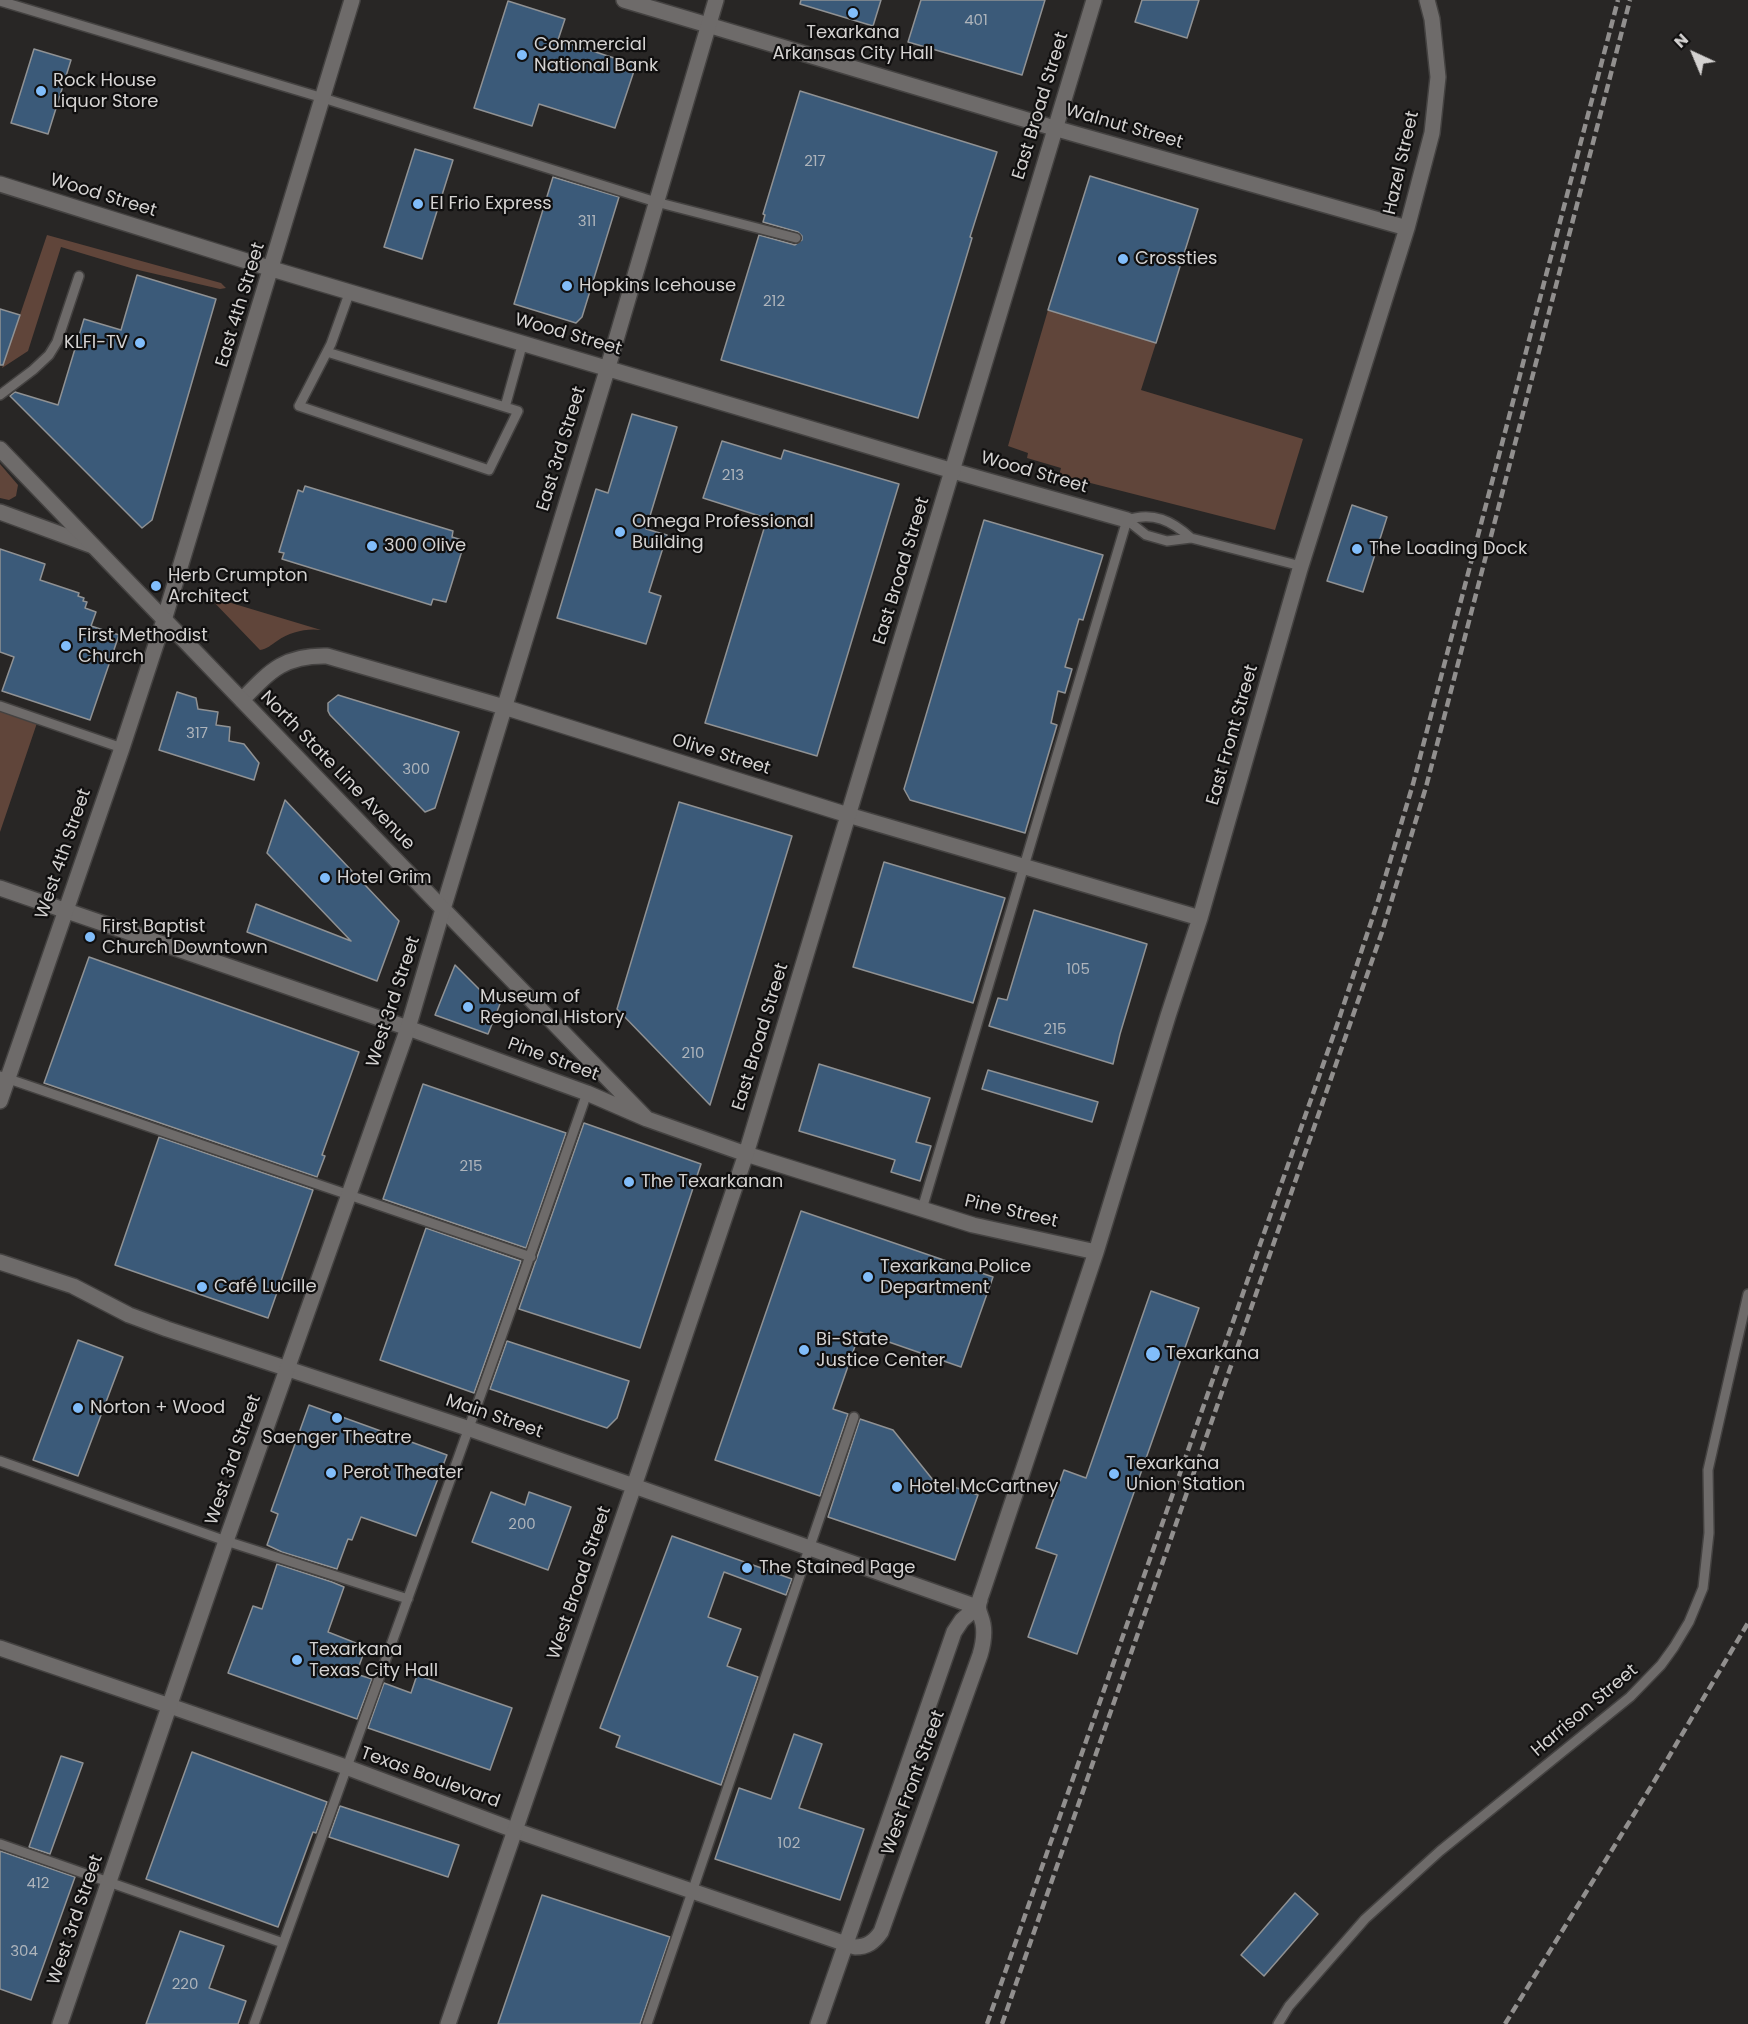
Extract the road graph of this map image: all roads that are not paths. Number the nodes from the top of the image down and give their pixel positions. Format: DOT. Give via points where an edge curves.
graph roads {
  1 [pos="352,0"];
  2 [pos="624,0"];
  3 [pos="716,0"];
  4 [pos="1094,0"];
  5 [pos="1427,0"];
  6 [pos="0,1"];
  7 [pos="708,26"];
  8 [pos="323,98"];
  9 [pos="1054,128"];
  10 [pos="0,184"];
  11 [pos="656,202"];
  12 [pos="1407,228"];
  13 [pos="796,238"];
  14 [pos="272,269"];
  15 [pos="79,276"];
  16 [pos="350,291"];
  17 [pos="523,342"];
  18 [pos="327,352"];
  19 [pos="608,367"];
  20 [pos="0,395"];
  21 [pos="505,407"];
  22 [pos="0,449"];
  23 [pos="953,471"];
  24 [pos="0,512"];
  25 [pos="1127,520"];
  26 [pos="1191,538"];
  27 [pos="93,546"];
  28 [pos="1301,566"];
  29 [pos="164,620"];
  30 [pos="242,700"];
  31 [pos="0,706"];
  32 [pos="504,707"];
  33 [pos="122,748"];
  34 [pos="848,815"];
  35 [pos="1024,867"];
  36 [pos="0,888"];
  37 [pos="443,909"];
  38 [pos="65,910"];
  39 [pos="1200,918"];
  40 [pos="408,1028"];
  41 [pos="4,1077"];
  42 [pos="587,1093"];
  43 [pos="0,1101"];
  44 [pos="647,1119"];
  45 [pos="746,1154"];
  46 [pos="348,1196"];
  47 [pos="922,1209"];
  48 [pos="1096,1252"];
  49 [pos="531,1257"];
  50 [pos="0,1263"];
  51 [pos="1748,1294"];
  52 [pos="287,1370"];
  53 [pos="854,1417"];
  54 [pos="470,1429"];
  55 [pos="0,1461"];
  56 [pos="634,1486"];
  57 [pos="226,1541"];
  58 [pos="809,1548"];
  59 [pos="408,1599"];
  60 [pos="977,1607"];
  61 [pos="0,1648"];
  62 [pos="170,1706"];
  63 [pos="346,1767"];
  64 [pos="514,1830"];
  65 [pos="0,1844"];
  66 [pos="109,1883"];
  67 [pos="693,1891"];
  68 [pos="283,1943"];
  69 [pos="846,1944"];
  70 [pos="60,2024"];
  71 [pos="254,2024"];
  72 [pos="448,2024"];
  73 [pos="646,2024"];
  74 [pos="818,2024"];
  75 [pos="1278,2024"];
  1 -- 8 [label="street, East 4th Street"];
  2 -- 7 [label="street, Walnut Street"];
  3 -- 7 [label="street, East 3rd Street"];
  4 -- 9 [label="street, East Broad Street"];
  5 -- 12 [label="street, Hazel Street" via="1438,77 1432,133"];
  6 -- 8 [label="lane"];
  7 -- 9 [label="street, Walnut Street"];
  7 -- 11 [label="street, East 3rd Street"];
  8 -- 11 [label="lane"];
  8 -- 14 [label="street, East 4th Street"];
  9 -- 12 [label="street, Walnut Street"];
  9 -- 23 [label="street, East Broad Street"];
  10 -- 14 [label="street, Wood Street"];
  11 -- 13 [label="lane"];
  11 -- 19 [label="street, East 3rd Street"];
  12 -- 28 [label="street, East Front Street"];
  14 -- 16 [label="street, Wood Street"];
  14 -- 29 [label="street, East 4th Street"];
  15 -- 20 [label="lane" via="54,348"];
  16 -- 17 [label="street, Wood Street"];
  16 -- 18 [label="lane"];
  17 -- 19 [label="street, Wood Street"];
  17 -- 21 [label="lane"];
  18 -- 21 [label="lane"];
  18 -- 21 [label="lane" via="299,406 489,470 518,411"];
  19 -- 23 [label="street, Wood Street"];
  19 -- 32 [label="street, East 3rd Street"];
  22 -- 27 [label="street, North State Line Avenue"];
  23 -- 25 [label="street, Wood Street"];
  23 -- 34 [label="street, East Broad Street"];
  24 -- 27 [label="street"];
  25 -- 26 [label="lane" via="1146,535 1167,541"];
  25 -- 26 [label="lane" via="1154,516"];
  25 -- 35 [label="lane"];
  26 -- 28 [label="lane"];
  27 -- 29 [label="street, North State Line Avenue"];
  28 -- 39 [label="street, East Front Street"];
  29 -- 30 [label="street, North State Line Avenue"];
  29 -- 33 [label="street, West 4th Street"];
  30 -- 32 [label="street, Olive Street" via="275,669 306,655 327,656"];
  30 -- 37 [label="street, North State Line Avenue"];
  31 -- 33 [label="lane"];
  32 -- 34 [label="street, Olive Street"];
  32 -- 37 [label="street, East 3rd Street"];
  33 -- 38 [label="street, West 4th Street"];
  34 -- 35 [label="street, Olive Street"];
  34 -- 45 [label="street, East Broad Street"];
  35 -- 39 [label="street, Olive Street"];
  35 -- 47 [label="lane"];
  36 -- 38 [label="street, Pine Street"];
  37 -- 40 [label="street, West 3rd Street"];
  37 -- 44 [label="street, North State Line Avenue"];
  38 -- 40 [label="street, Pine Street"];
  38 -- 41 [label="street, West 4th Street"];
  39 -- 48 [label="street, East Front Street"];
  40 -- 42 [label="street, Pine Street"];
  40 -- 46 [label="street, West 3rd Street"];
  41 -- 43 [label="street, West 4th Street"];
  41 -- 46 [label="lane"];
  42 -- 44 [label="street, Pine Street"];
  42 -- 49 [label="lane"];
  44 -- 45 [label="street, Pine Street"];
  45 -- 47 [label="street, Pine Street"];
  45 -- 56 [label="street, West Broad Street"];
  46 -- 49 [label="lane"];
  46 -- 52 [label="street, West 3rd Street"];
  47 -- 48 [label="street, Pine Street" via="973,1225"];
  48 -- 60 [label="street, West Front Street"];
  49 -- 54 [label="lane"];
  50 -- 52 [label="street, Main Street" via="73,1286 129,1315"];
  51 -- 75 [label="lane, Harrison Street" via="1708,1470 1709,1533 1703,1588 1674,1647 1630,1697 1440,1851 1365,1919 1289,2006"];
  52 -- 54 [label="street, Main Street"];
  52 -- 57 [label="street, West 3rd Street"];
  53 -- 58 [label="lane"];
  54 -- 56 [label="street, Main Street"];
  54 -- 59 [label="lane"];
  55 -- 57 [label="lane"];
  56 -- 58 [label="street, Main Street"];
  56 -- 64 [label="street, West Broad Street"];
  57 -- 59 [label="lane"];
  57 -- 62 [label="street, West 3rd Street"];
  58 -- 60 [label="street, Main Street"];
  58 -- 67 [label="lane"];
  59 -- 63 [label="lane"];
  60 -- 69 [label="street, West Front Street" via="954,1632"];
  60 -- 69 [label="street, West Front Street" via="984,1628 980,1655 881,1932 863,1947"];
  61 -- 62 [label="street, Texas Boulevard"];
  62 -- 63 [label="street, Texas Boulevard"];
  62 -- 66 [label="street, West 3rd Street"];
  63 -- 64 [label="street, Texas Boulevard"];
  63 -- 68 [label="lane"];
  64 -- 67 [label="street, Texas Boulevard"];
  64 -- 72 [label="street, West Broad Street"];
  65 -- 66 [label="lane"];
  66 -- 68 [label="lane"];
  66 -- 70 [label="street, West 3rd Street"];
  67 -- 69 [label="street, Texas Boulevard"];
  67 -- 73 [label="lane"];
  68 -- 71 [label="lane"];
  69 -- 74 [label="street, West Front Street"];
}
